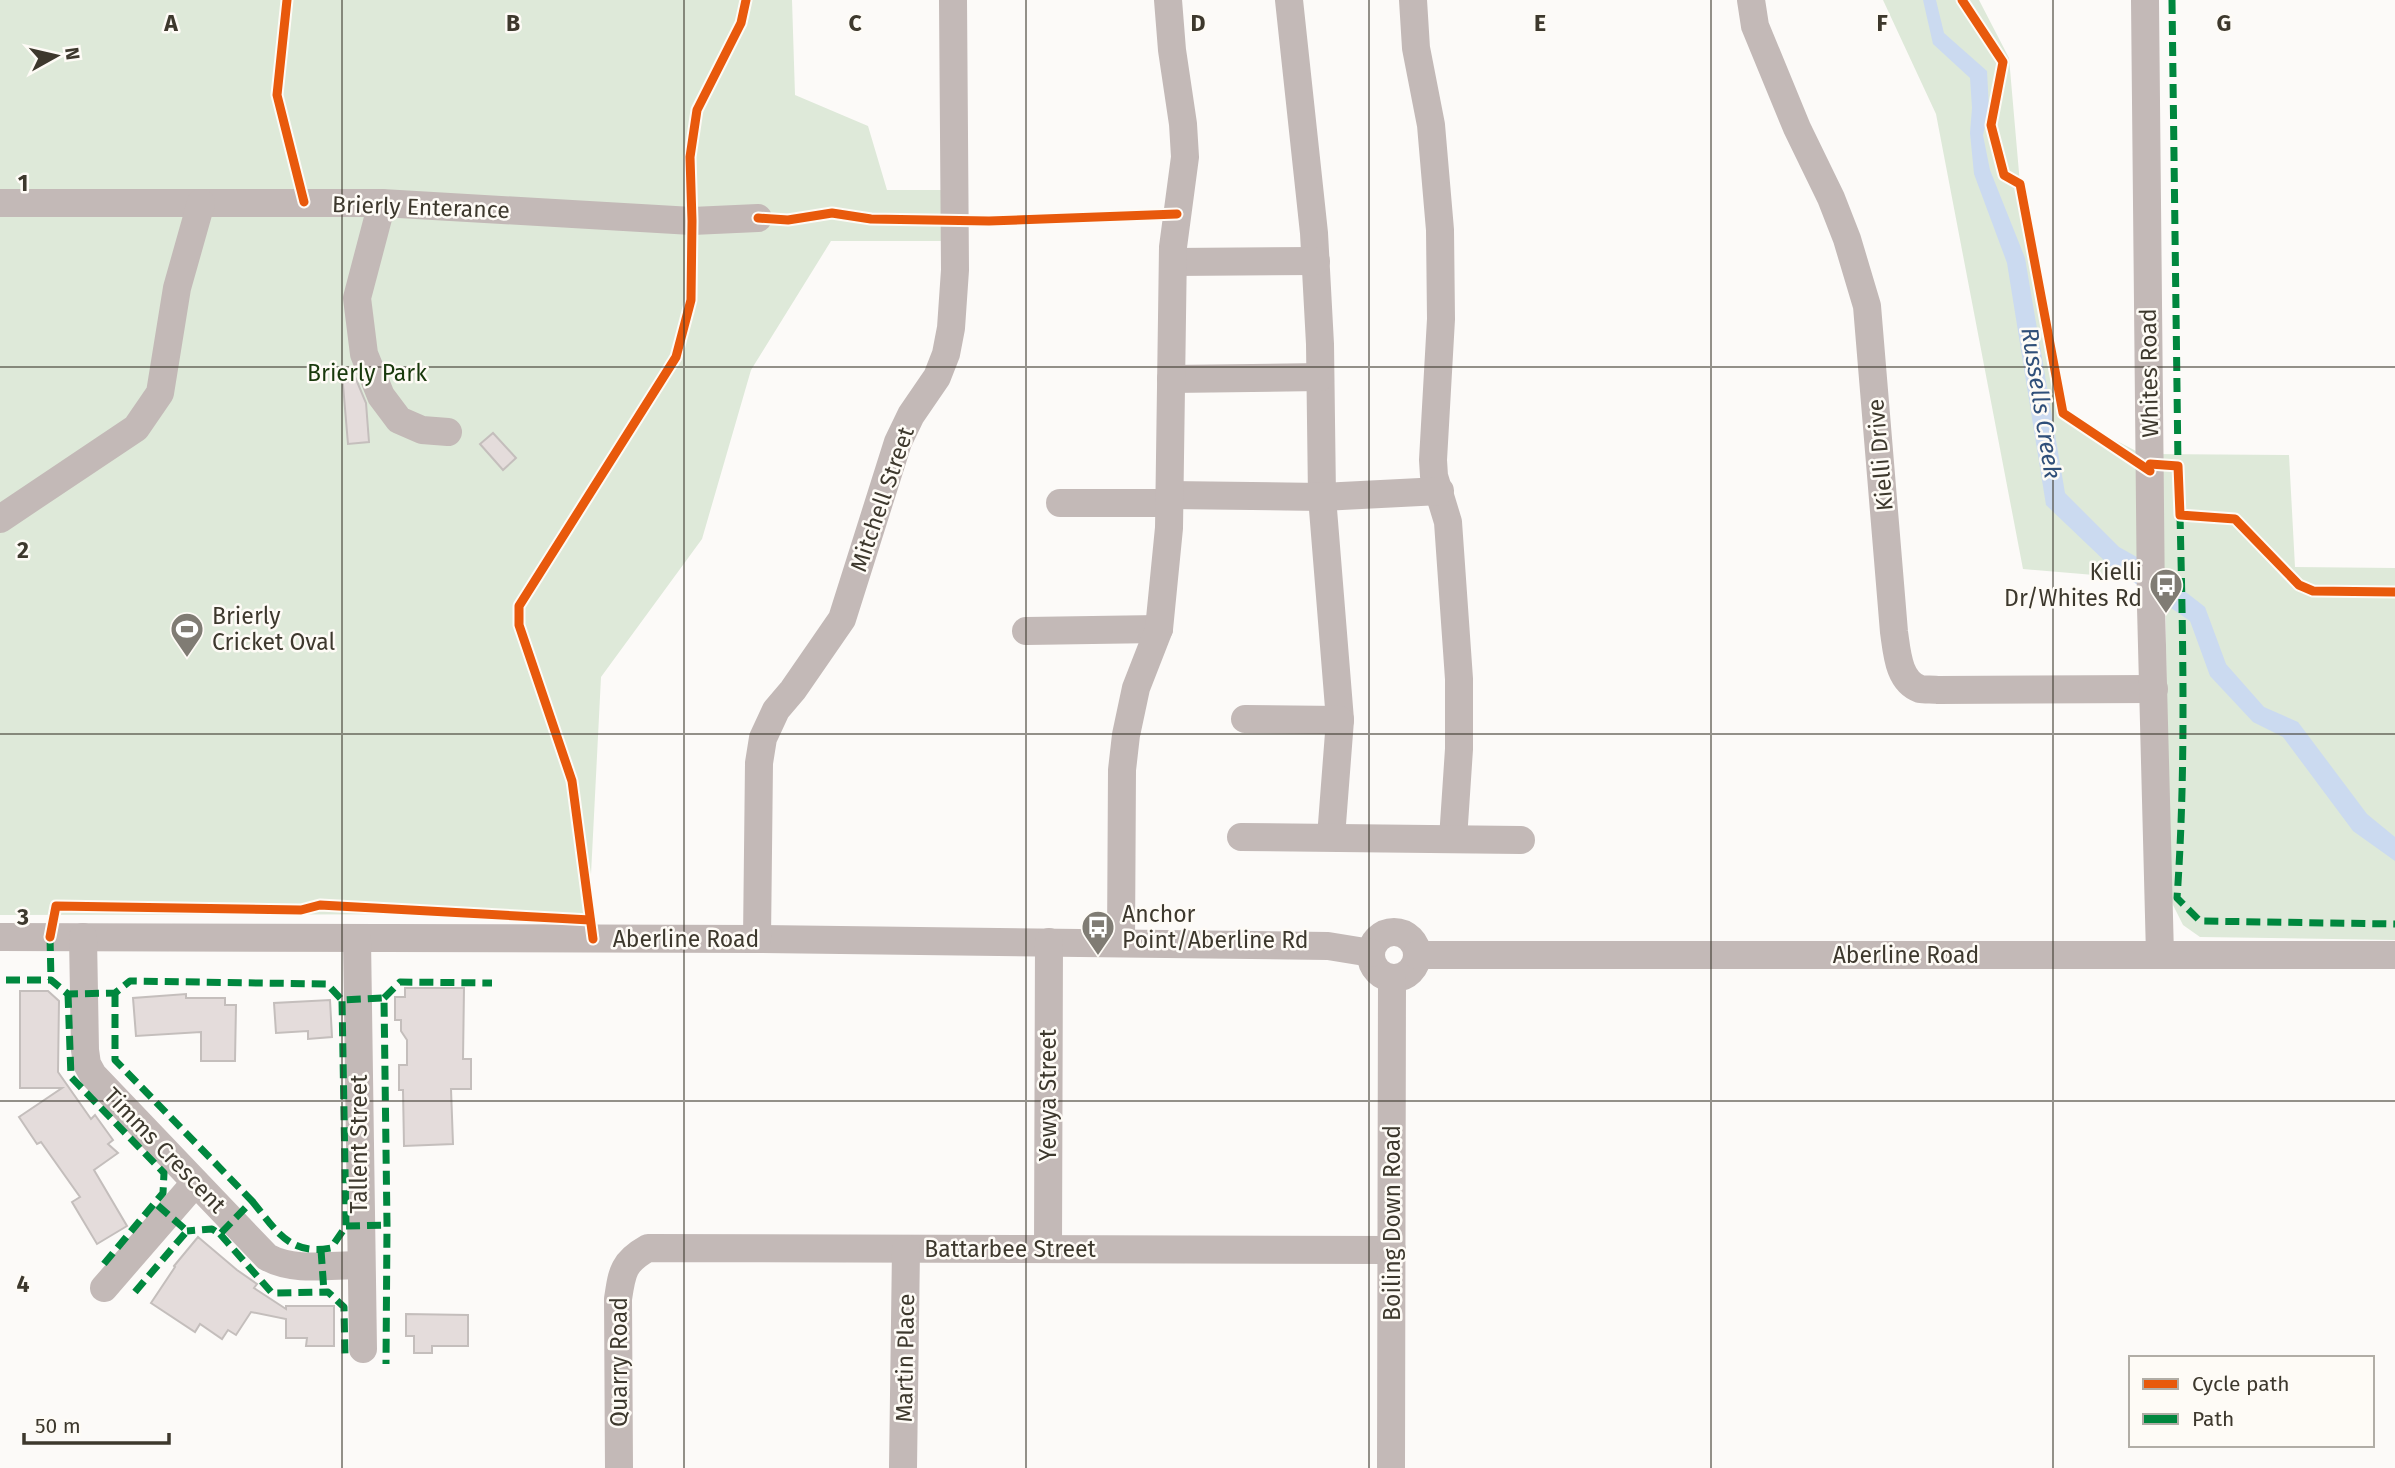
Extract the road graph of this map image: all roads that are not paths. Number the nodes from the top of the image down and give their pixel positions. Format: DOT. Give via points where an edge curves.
graph roads {
  1 [pos="953,0"];
  2 [pos="1168,0"];
  3 [pos="1289,0"];
  4 [pos="1413,0"];
  5 [pos="1751,0"];
  6 [pos="2145,0"];
  7 [pos="0,203"];
  8 [pos="201,203"];
  9 [pos="382,203"];
  10 [pos="758,218"];
  11 [pos="1316,261"];
  12 [pos="1173,262"];
  13 [pos="1320,377"];
  14 [pos="1171,379"];
  15 [pos="448,432"];
  16 [pos="1440,491"];
  17 [pos="1322,497"];
  18 [pos="1169,499"];
  19 [pos="1060,503"];
  20 [pos="0,519"];
  21 [pos="1159,629"];
  22 [pos="1026,631"];
  23 [pos="2154,689"];
  24 [pos="1244,719"];
  25 [pos="1340,720"];
  26 [pos="1241,837"];
  27 [pos="1331,838"];
  28 [pos="1453,839"];
  29 [pos="1521,840"];
  30 [pos="0,936"];
  31 [pos="83,937"];
  32 [pos="357,939"];
  33 [pos="757,939"];
  34 [pos="1049,942"];
  35 [pos="1121,943"];
  36 [pos="1371,953"];
  37 [pos="2395,954"];
  38 [pos="1417,955"];
  39 [pos="2160,955"];
  40 [pos="1392,979"];
  41 [pos="195,1183"];
  42 [pos="906,1249"];
  43 [pos="1048,1249"];
  44 [pos="1392,1250"];
  45 [pos="630,1258"];
  46 [pos="360,1265"];
  47 [pos="104,1288"];
  48 [pos="363,1349"];
  49 [pos="619,1468"];
  50 [pos="903,1468"];
  51 [pos="1391,1468"];
  1 -- 33 [label="street, Mitchell Street" via="955,270 946,354 898,442 842,619 776,710 763,738"];
  2 -- 12 [label="street" via="1185,157"];
  3 -- 11 [label="street"];
  4 -- 16 [label="street" via="1440,230 1441,319 1433,460"];
  5 -- 23 [label="street, Kielli Drive" via="1755,26 1843,229 1867,306 1894,632 1904,675 1919,689"];
  6 -- 23 [label="street, Whites Road"];
  7 -- 8 [label="street, Brierly Enterance"];
  8 -- 9 [label="street, Brierly Enterance"];
  8 -- 20 [label="street" via="177,288 160,393 136,428"];
  9 -- 10 [label="street, Brierly Enterance" via="692,221"];
  9 -- 15 [label="street" via="357,299 364,354 381,396 398,420 422,430"];
  11 -- 12 [label="street"];
  11 -- 13 [label="street"];
  12 -- 14 [label="street"];
  13 -- 14 [label="street"];
  13 -- 17 [label="street"];
  14 -- 18 [label="street"];
  16 -- 17 [label="street"];
  16 -- 28 [label="street" via="1448,522 1459,679"];
  17 -- 18 [label="street"];
  17 -- 25 [label="street"];
  18 -- 19 [label="street"];
  18 -- 21 [label="street"];
  21 -- 22 [label="street"];
  21 -- 35 [label="street" via="1136,688 1126,735"];
  23 -- 39 [label="street, Whites Road"];
  24 -- 25 [label="street"];
  25 -- 27 [label="street"];
  26 -- 27 [label="street"];
  27 -- 28 [label="street"];
  28 -- 29 [label="street"];
  30 -- 31 [label="street, Aberline Road"];
  31 -- 32 [label="street, Aberline Road"];
  31 -- 41 [label="street, Timms Crescent" via="87,1064"];
  32 -- 33 [label="street, Aberline Road"];
  32 -- 46 [label="street, Tallent Street"];
  33 -- 34 [label="street, Aberline Road"];
  34 -- 35 [label="street, Aberline Road"];
  34 -- 43 [label="street, Yewya Street"];
  35 -- 36 [label="street, Aberline Road" via="1328,946"];
  36 -- 38 [label="street" via="1377,939 1391,932 1412,940"];
  36 -- 40 [label="street" via="1378,973"];
  37 -- 39 [label="street, Aberline Road"];
  38 -- 39 [label="street, Aberline Road"];
  38 -- 40 [label="street" via="1406,975"];
  40 -- 44 [label="street, Boiling Down Road"];
  41 -- 46 [label="street, Timms Crescent" via="267,1257 280,1264"];
  41 -- 47 [label="street"];
  42 -- 43 [label="street, Battarbee Street"];
  42 -- 45 [label="street, Battarbee Street" via="648,1248"];
  42 -- 50 [label="street, Martin Place"];
  43 -- 44 [label="street, Battarbee Street"];
  44 -- 51 [label="street, Boiling Down Road"];
  45 -- 49 [label="street, Quarry Road" via="618,1299"];
  46 -- 48 [label="street, Tallent Street"];
}
